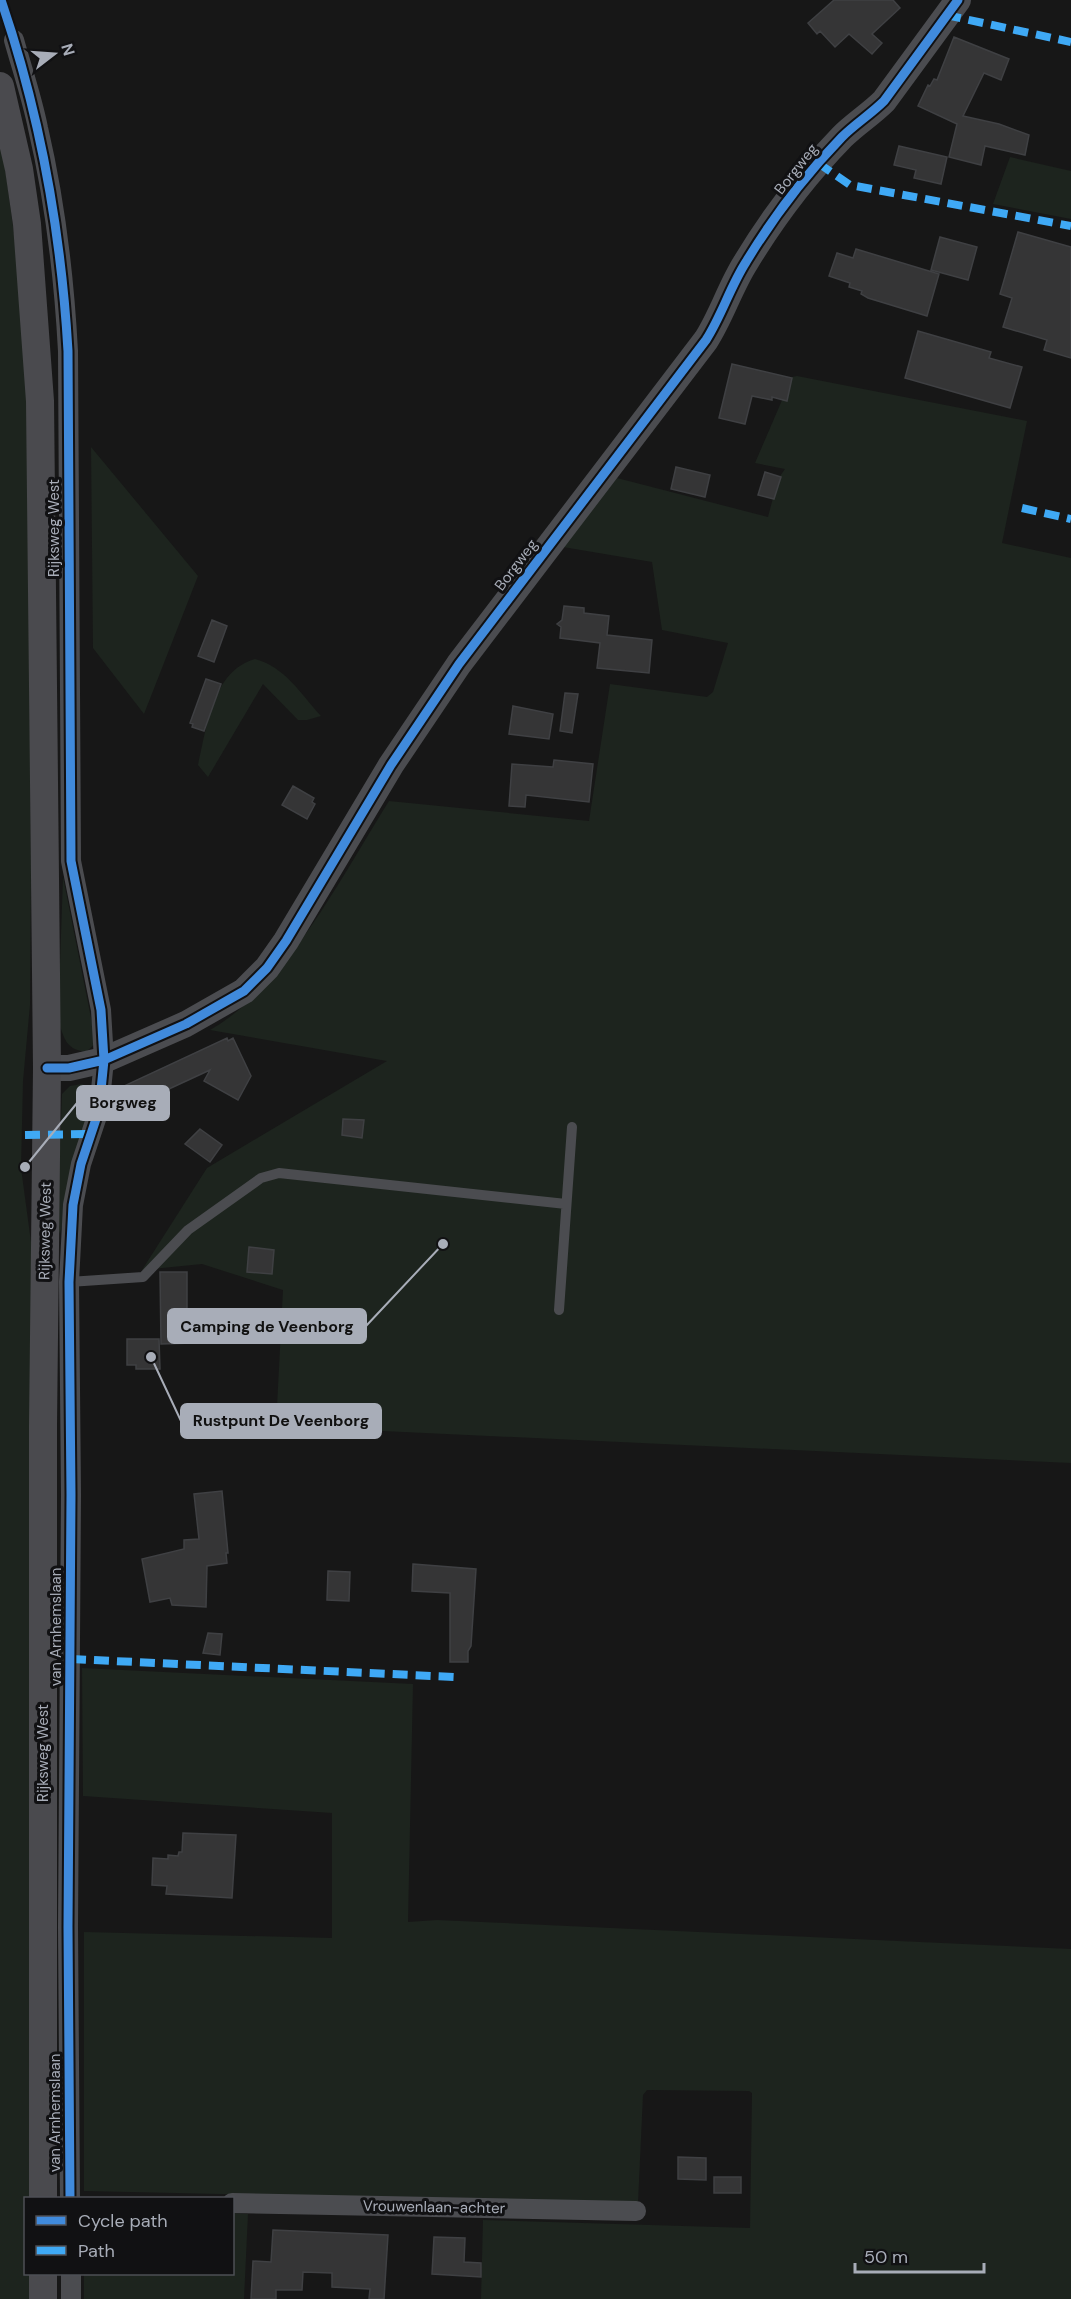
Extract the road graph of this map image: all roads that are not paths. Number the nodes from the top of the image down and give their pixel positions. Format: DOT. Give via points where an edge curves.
graph roads {
  1 [pos="958,0"];
  2 [pos="14,40"];
  3 [pos="0,86"];
  4 [pos="104,1060"];
  5 [pos="47,1068"];
  6 [pos="572,1127"];
  7 [pos="566,1204"];
  8 [pos="69,1282"];
  9 [pos="559,1310"];
  10 [pos="43,2197"];
  11 [pos="70,2197"];
  12 [pos="234,2203"];
  13 [pos="636,2211"];
  14 [pos="43,2275"];
  15 [pos="71,2275"];
  16 [pos="43,2299"];
  17 [pos="71,2299"];
  1 -- 4 [label="street, Borgweg" via="884,101 844,134 818,163 753,252 706,340 447,682 391,765 267,968 228,1001"];
  2 -- 4 [label="street, Rijksweg West" via="38,127 61,256 69,363 71,861 101,1010"];
  3 -- 5 [label="main road, Rijksweg West" via="27,224 40,401"];
  4 -- 5 [label="street, Borgweg" via="69,1068"];
  4 -- 8 [label="street, van Arnhemslaan" via="100,1104 73,1205"];
  5 -- 10 [label="main road, Rijksweg West"];
  6 -- 7 [label="lane"];
  7 -- 8 [label="lane" via="279,1173 261,1178 188,1230 143,1277"];
  7 -- 9 [label="lane"];
  8 -- 11 [label="street, van Arnhemslaan"];
  12 -- 13 [label="street, Vrouwenlaan-achter"];
  14 -- 16 [label="main road"];
  15 -- 17 [label="street"];
}
